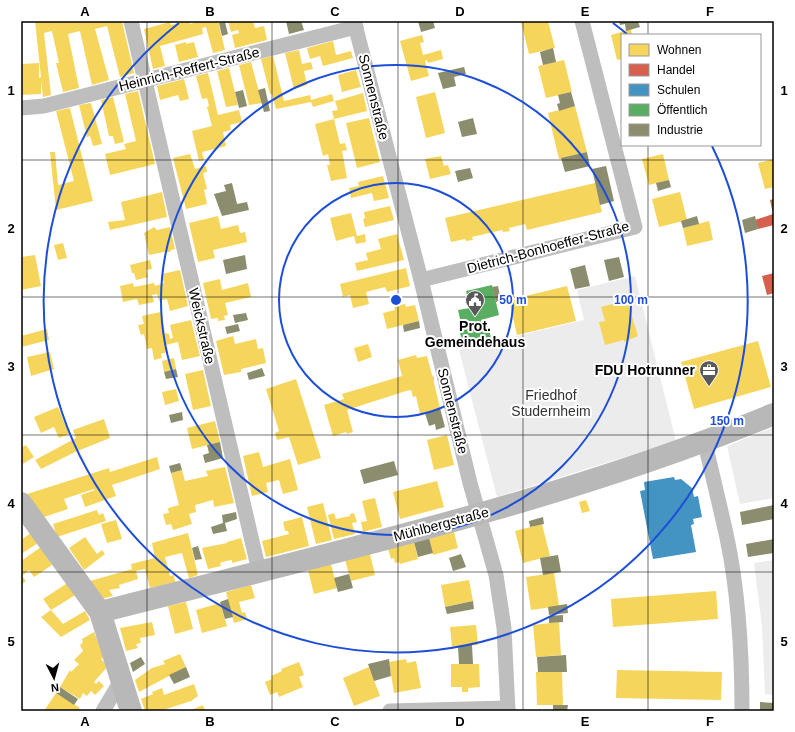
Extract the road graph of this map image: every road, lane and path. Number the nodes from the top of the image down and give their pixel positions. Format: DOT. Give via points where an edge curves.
graph roads {
  1 [pos="131,21"];
  2 [pos="582,21"];
  3 [pos="355,24"];
  4 [pos="144,80"];
  5 [pos="21,108"];
  6 [pos="421,280"];
  7 [pos="774,414"];
  8 [pos="705,443"];
  9 [pos="21,503"];
  10 [pos="478,515"];
  11 [pos="259,571"];
  12 [pos="100,612"];
  13 [pos="122,679"];
  14 [pos="508,710"];
  15 [pos="103,711"];
  16 [pos="131,711"];
  17 [pos="390,711"];
  18 [pos="742,711"];
  1 -- 4 [label="street, Weickstraße"];
  2 -- 6 [label="street, Dietrich-Bonhoeffer-Straße" via="635,227"];
  3 -- 4 [label="street, Heinrich-Reffert-Straße"];
  3 -- 6 [label="street, Sonnenstraße"];
  4 -- 5 [label="street, Heinrich-Reffert-Straße" via="44,106"];
  4 -- 11 [label="street, Weickstraße"];
  6 -- 10 [label="street, Sonnenstraße"];
  7 -- 8 [label="street, Mühlbergstraße"];
  8 -- 10 [label="street, Mühlbergstraße"];
  8 -- 18 [label="street" via="734,581 742,671"];
  9 -- 12 [label="street"];
  10 -- 11 [label="street, Mühlbergstraße"];
  10 -- 14 [label="street, Sonnenstraße" via="496,575 504,628"];
  11 -- 12 [label="street, Mühlbergstraße"];
  12 -- 13 [label="street"];
  13 -- 15 [label="street"];
  13 -- 16 [label="street"];
  14 -- 17 [label="street"];
}
